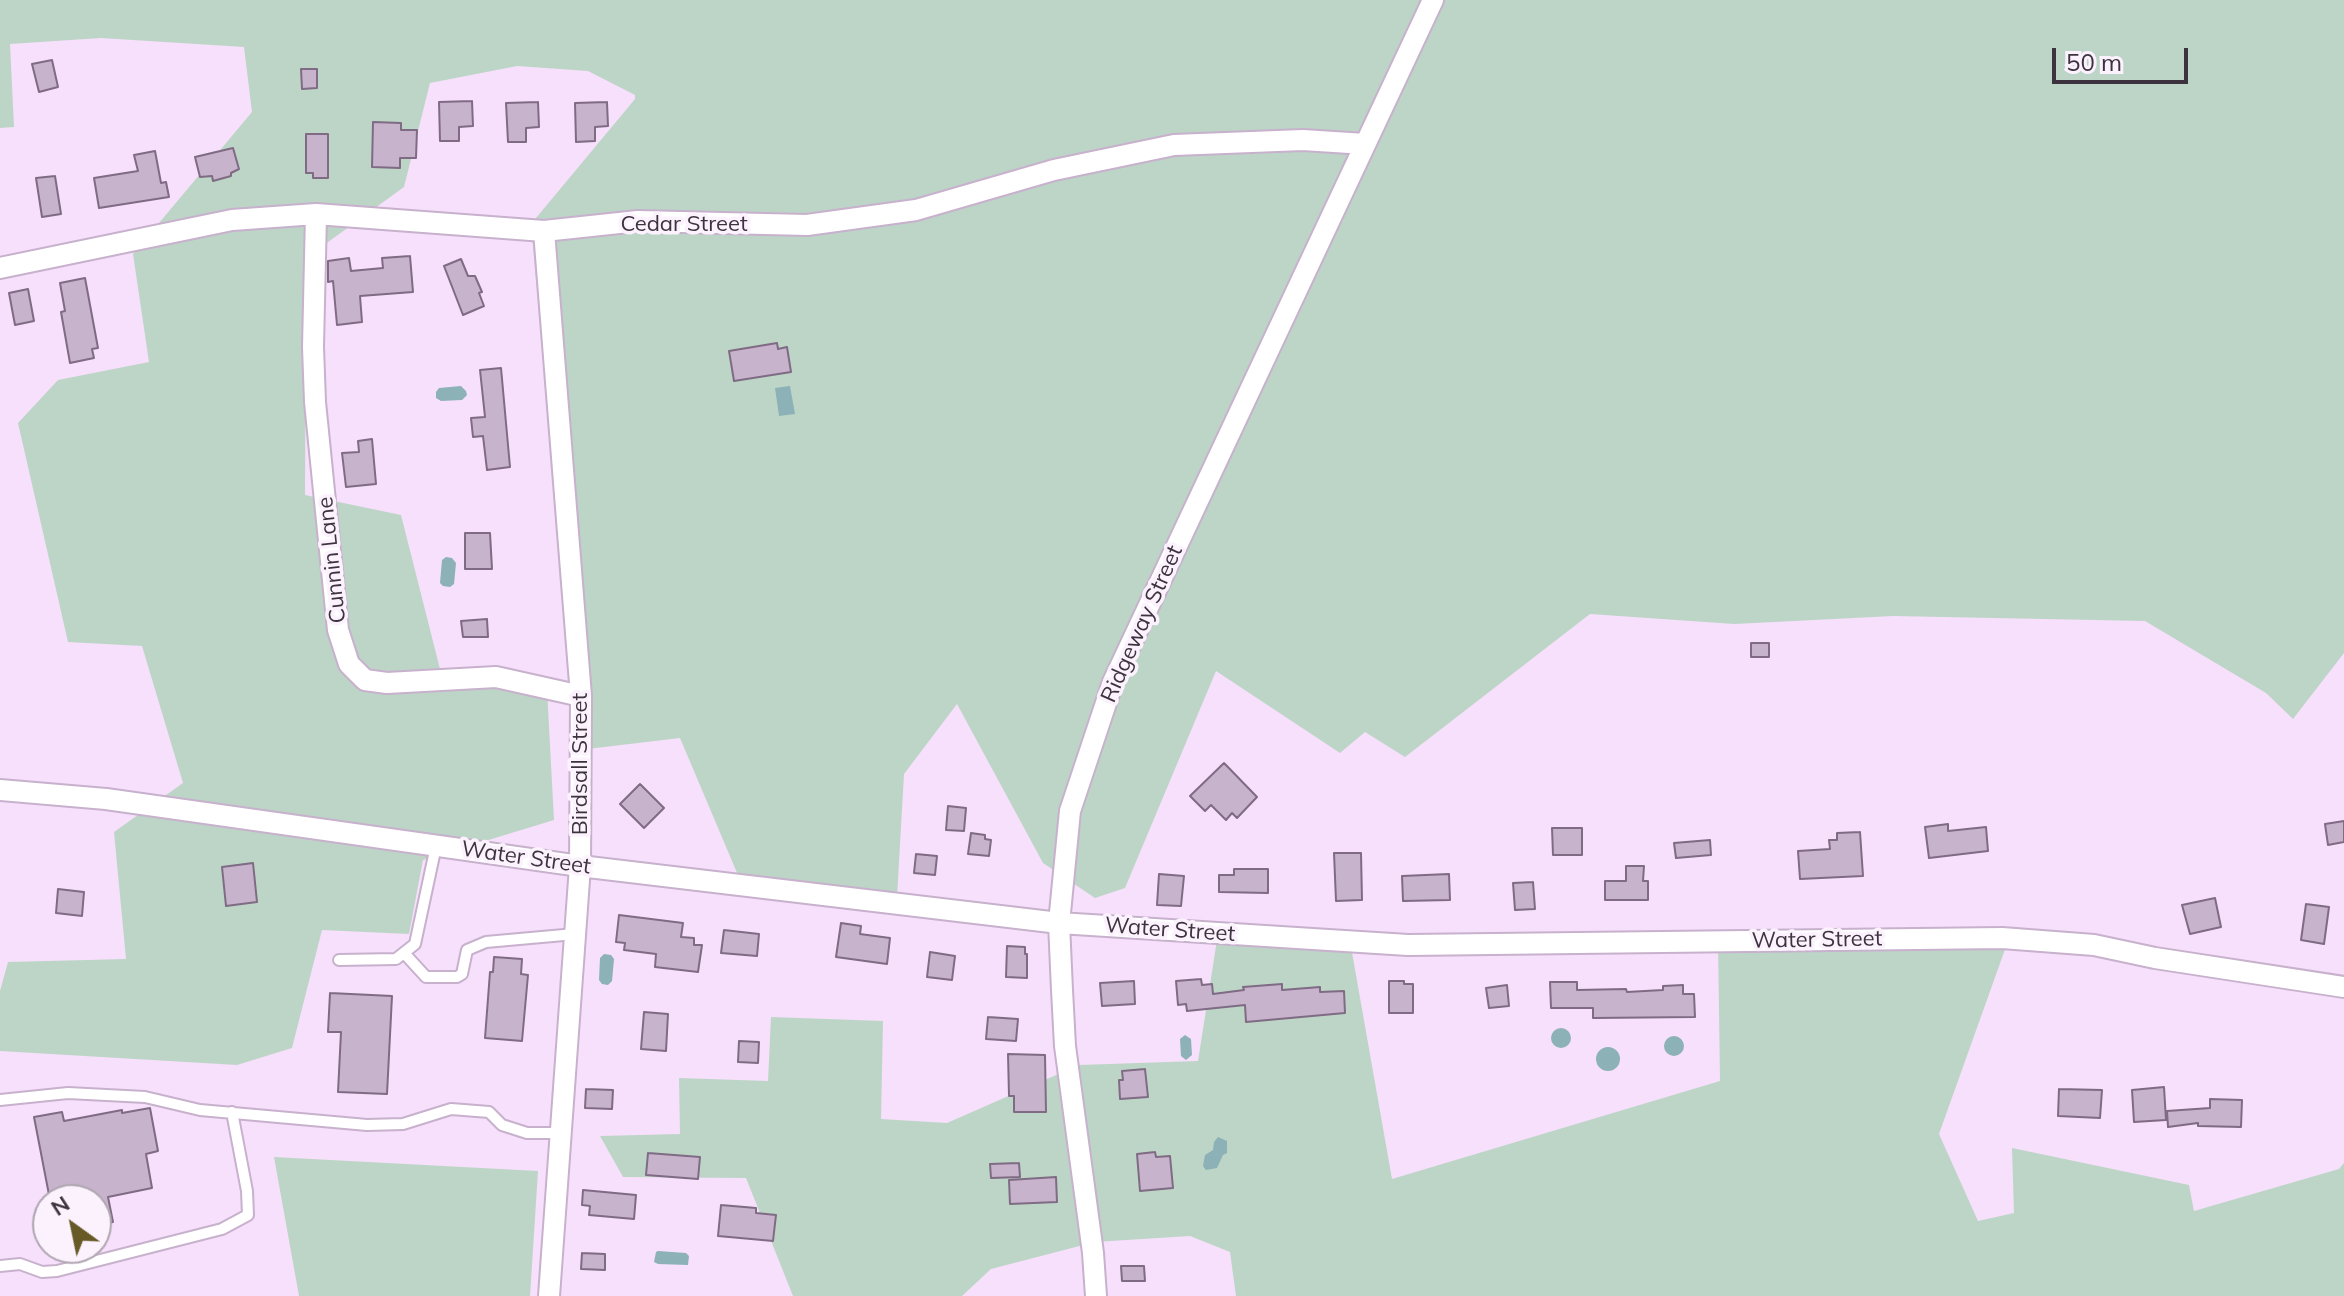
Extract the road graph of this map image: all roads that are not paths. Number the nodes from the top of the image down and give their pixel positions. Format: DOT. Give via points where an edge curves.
graph roads {
  1 [pos="1433,0"];
  2 [pos="1365,144"];
  3 [pos="316,214"];
  4 [pos="544,231"];
  5 [pos="0,268"];
  6 [pos="581,696"];
  7 [pos="0,790"];
  8 [pos="436,846"];
  9 [pos="580,866"];
  10 [pos="1059,923"];
  11 [pos="575,934"];
  12 [pos="404,953"];
  13 [pos="339,960"];
  14 [pos="2344,987"];
  15 [pos="0,1100"];
  16 [pos="232,1112"];
  17 [pos="562,1133"];
  18 [pos="0,1266"];
  19 [pos="549,1296"];
  20 [pos="1096,1296"];
  1 -- 2 [label="street, Ridgeway Street"];
  2 -- 4 [label="street, Cedar Street" via="1303,140 1174,145 1054,170 916,210 807,225 638,221"];
  2 -- 10 [label="street, Ridgeway Street" via="1113,682 1070,811"];
  3 -- 4 [label="street, Cedar Street"];
  3 -- 5 [label="street, Cedar Street" via="232,220"];
  3 -- 6 [label="street, Cunnin Lane" via="315,402 338,630 349,664 365,680 376,682 496,677"];
  4 -- 6 [label="street, Birdsall Street"];
  6 -- 9 [label="street, Birdsall Street"];
  7 -- 8 [label="street, Water Street" via="106,799"];
  8 -- 9 [label="street, Water Street"];
  8 -- 12 [label="lane" via="415,944"];
  9 -- 10 [label="street, Water Street"];
  9 -- 11 [label="street, Birdsall Street"];
  10 -- 14 [label="street, Water Street" via="1408,945 2002,938 2094,945"];
  10 -- 20 [label="street, Ridgeway Street" via="1065,1046"];
  11 -- 12 [label="lane" via="486,942 467,950 457,977 426,977"];
  11 -- 17 [label="street, Birdsall Street"];
  12 -- 13 [label="lane" via="396,959"];
  15 -- 16 [label="lane" via="68,1093 145,1097"];
  16 -- 17 [label="lane" via="367,1125 403,1124 451,1109 489,1112 502,1125 527,1133"];
  16 -- 18 [label="lane" via="248,1215 222,1229 57,1271"];
  17 -- 19 [label="street, Birdsall Street"];
}
